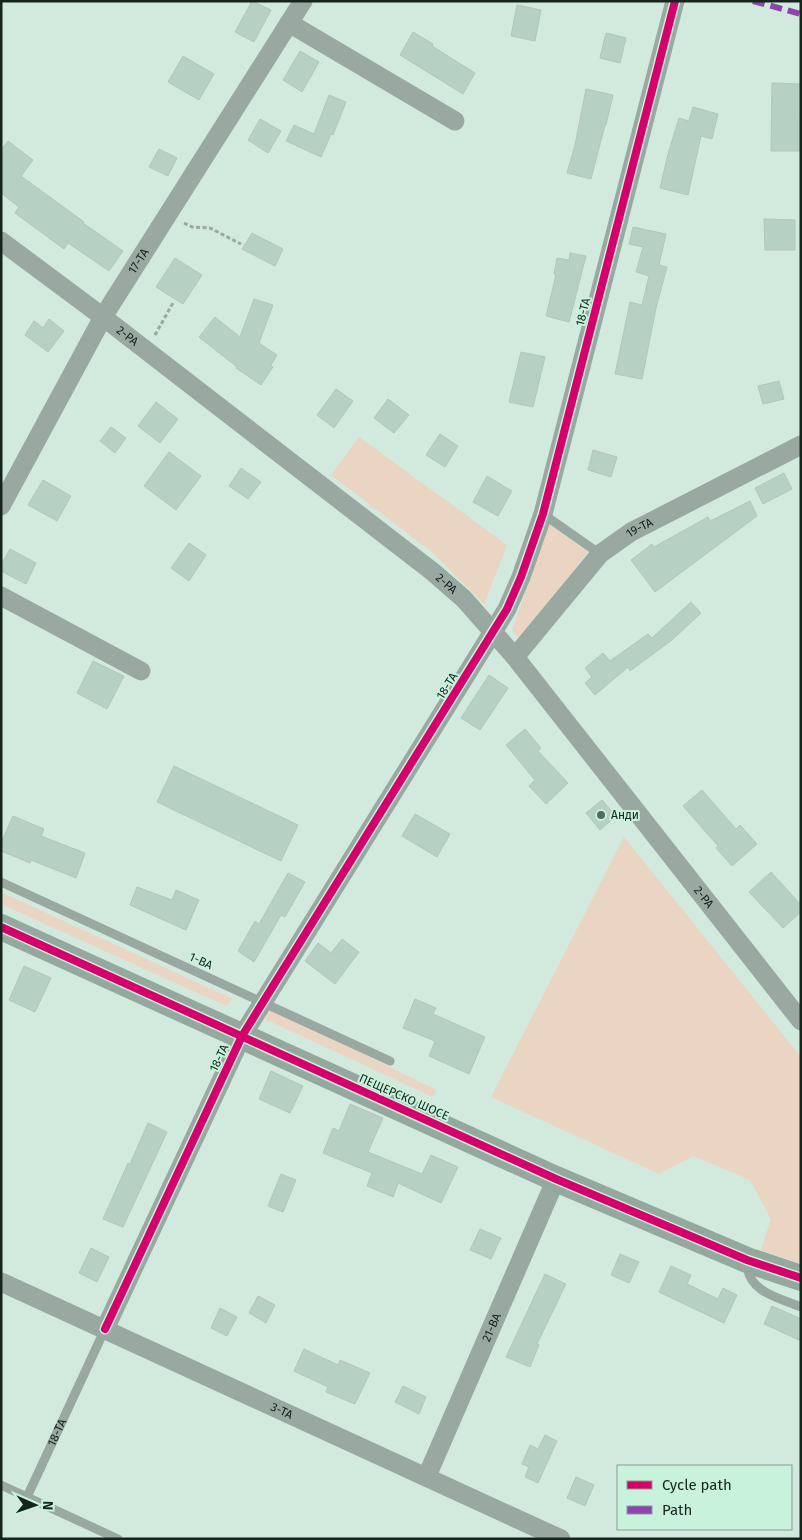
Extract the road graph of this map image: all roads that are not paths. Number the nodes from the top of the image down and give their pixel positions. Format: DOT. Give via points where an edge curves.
graph roads {
  1 [pos="303,1"];
  2 [pos="675,1"];
  3 [pos="289,23"];
  4 [pos="455,121"];
  5 [pos="1,241"];
  6 [pos="103,317"];
  7 [pos="801,445"];
  8 [pos="1,506"];
  9 [pos="543,514"];
  10 [pos="600,554"];
  11 [pos="1,596"];
  12 [pos="494,633"];
  13 [pos="515,656"];
  14 [pos="141,671"];
  15 [pos="1,882"];
  16 [pos="1,927"];
  17 [pos="261,1003"];
  18 [pos="801,1022"];
  19 [pos="242,1036"];
  20 [pos="390,1061"];
  21 [pos="556,1179"];
  22 [pos="747,1260"];
  23 [pos="801,1278"];
  24 [pos="1,1282"];
  25 [pos="801,1307"];
  26 [pos="105,1329"];
  27 [pos="427,1476"];
  28 [pos="1,1485"];
  29 [pos="26,1497"];
  30 [pos="118,1539"];
  31 [pos="562,1539"];
  1 -- 3 [label="street, 17-ТА"];
  2 -- 9 [label="street, 18-ТА"];
  3 -- 4 [label="street"];
  3 -- 6 [label="street, 17-ТА"];
  5 -- 6 [label="street, 2-РА"];
  6 -- 8 [label="street, 17-ТА"];
  6 -- 12 [label="street, 2-РА" via="433,572"];
  7 -- 10 [label="street, 19-ТА" via="631,532"];
  9 -- 10 [label="lane"];
  9 -- 12 [label="street, 18-ТА" via="521,577"];
  10 -- 13 [label="street, 19-ТА"];
  11 -- 14 [label="street"];
  12 -- 13 [label="street, 2-РА"];
  12 -- 17 [label="street, 18-ТА"];
  13 -- 18 [label="street, 2-РА"];
  15 -- 17 [label="lane, 1-ВА"];
  16 -- 19 [label="main road, ПЕЩЕРСКО ШОСЕ"];
  17 -- 19 [label="street, 18-ТА"];
  17 -- 20 [label="lane, 1-ВА"];
  19 -- 21 [label="main road, ПЕЩЕРСКО ШОСЕ"];
  19 -- 26 [label="street, 18-ТА"];
  21 -- 22 [label="main road, ПЕЩЕРСКО ШОСЕ"];
  21 -- 27 [label="street, 21-ВА"];
  22 -- 23 [label="main road, ПЕЩЕРСКО ШОСЕ"];
  22 -- 25 [label="lane" via="752,1282 761,1290"];
  24 -- 26 [label="street, 3-ТА"];
  26 -- 27 [label="street, 3-ТА"];
  26 -- 29 [label="lane, 18-ТА"];
  27 -- 31 [label="street, 3-ТА"];
  28 -- 29 [label="lane"];
  29 -- 30 [label="lane"];
}
